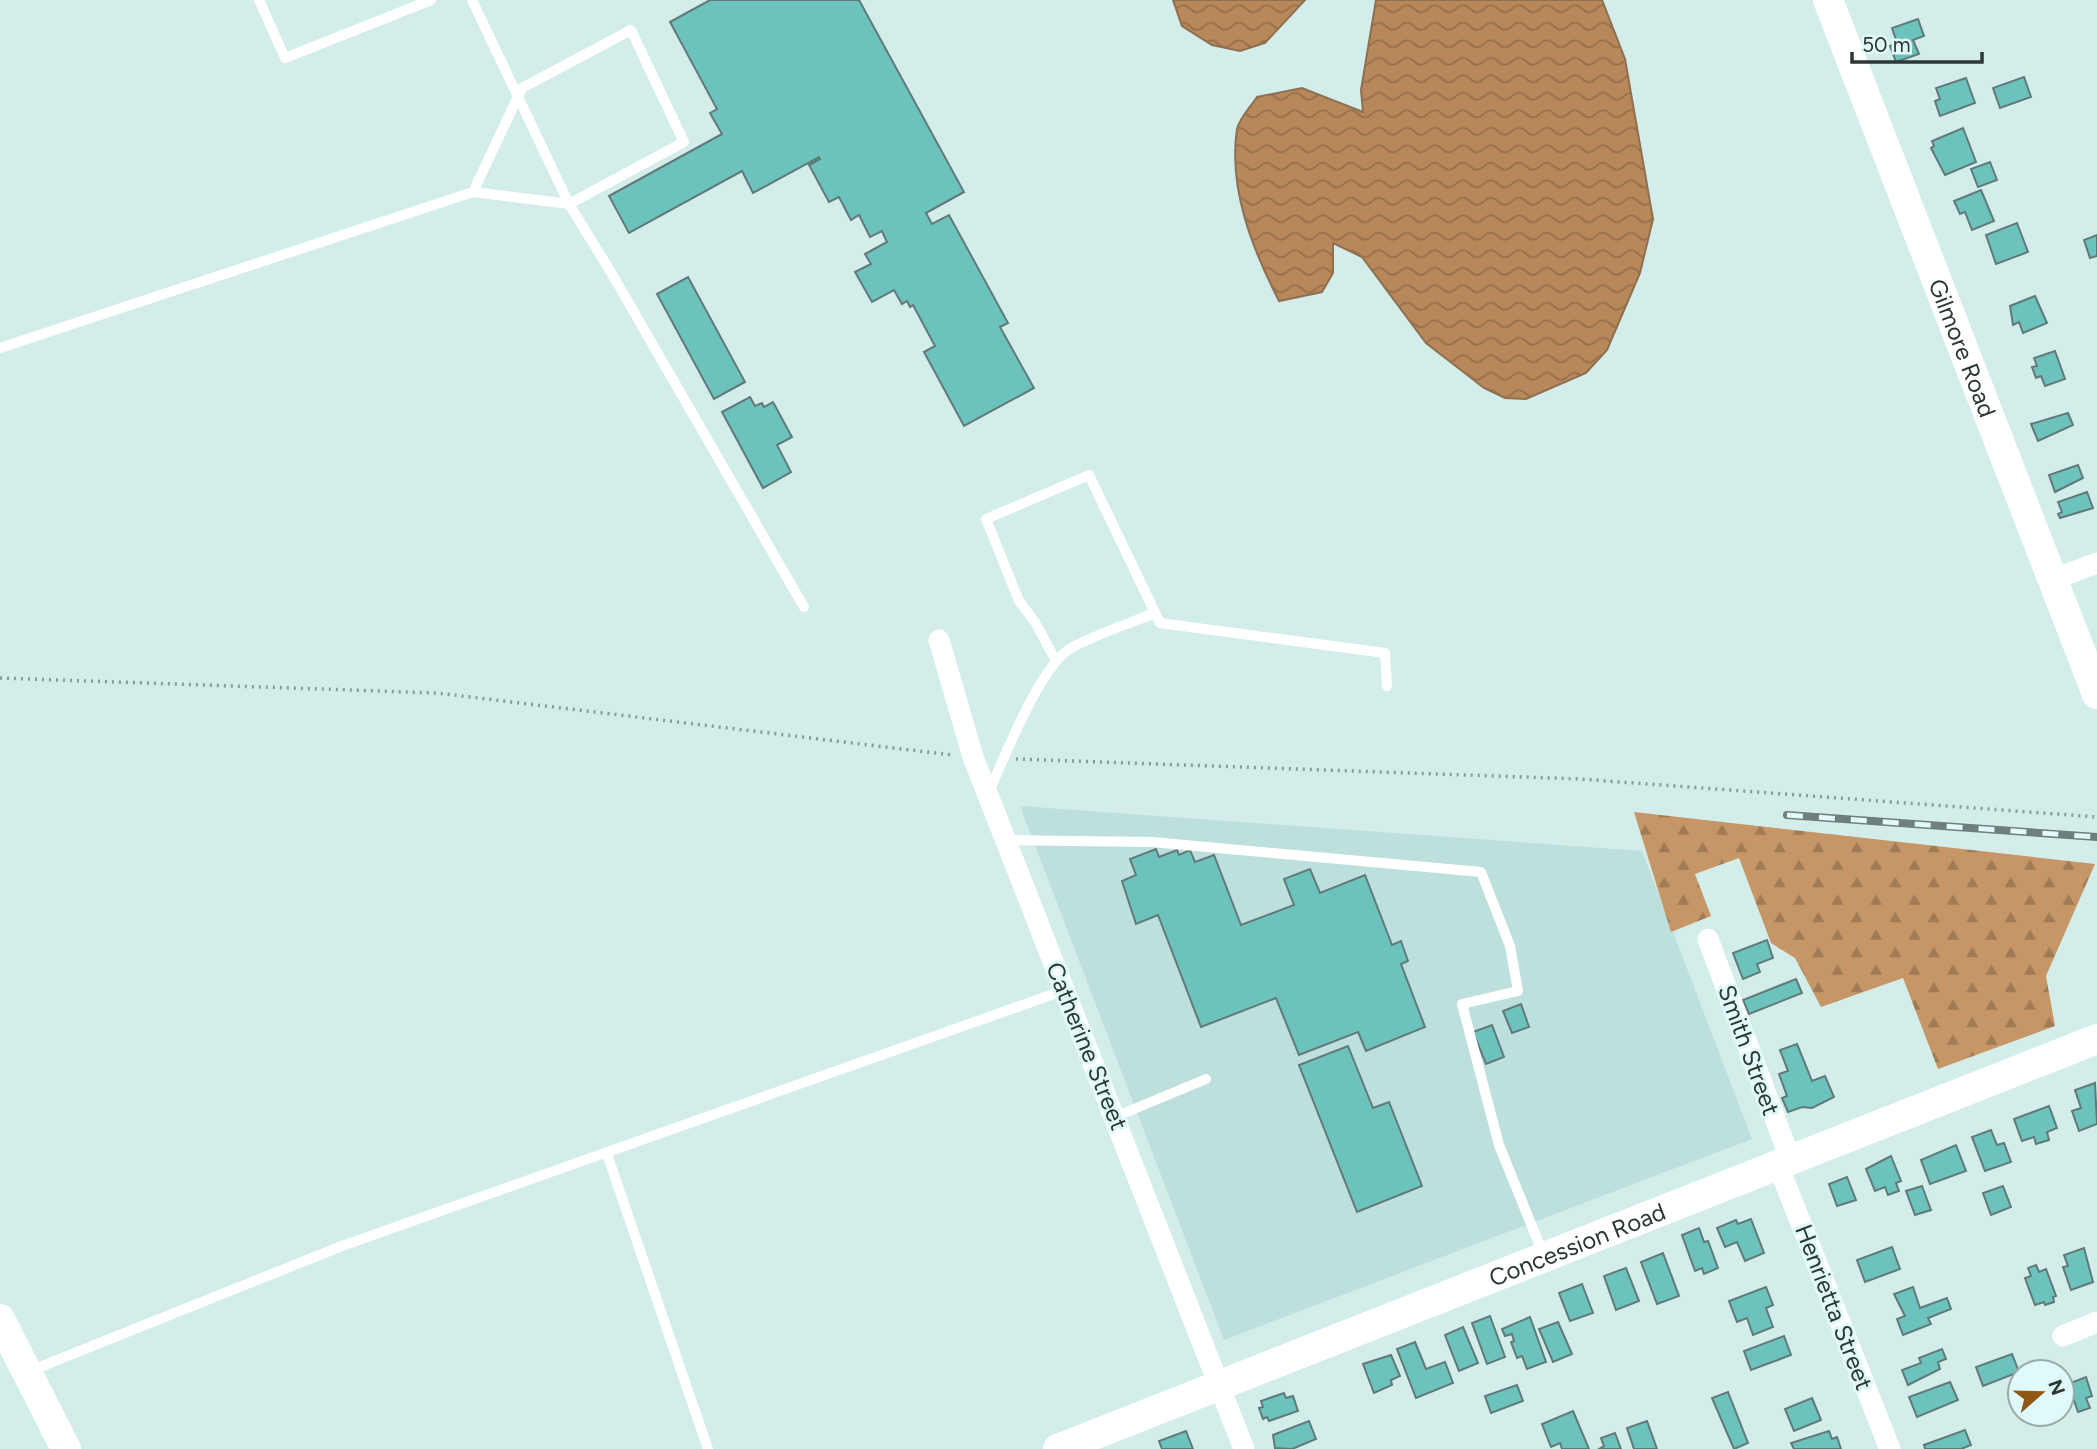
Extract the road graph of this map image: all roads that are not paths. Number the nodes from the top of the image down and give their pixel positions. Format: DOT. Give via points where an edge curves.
graph roads {
  1 [pos="260,0"];
  2 [pos="431,0"];
  3 [pos="472,0"];
  4 [pos="1828,0"];
  5 [pos="516,97"];
  6 [pos="473,192"];
  7 [pos="569,204"];
  8 [pos="0,348"];
  9 [pos="2097,563"];
  10 [pos="2054,579"];
  11 [pos="803,607"];
  12 [pos="1155,613"];
  13 [pos="939,640"];
  14 [pos="1056,661"];
  15 [pos="1387,687"];
  16 [pos="2097,694"];
  17 [pos="988,794"];
  18 [pos="1006,840"];
  19 [pos="1708,939"];
  20 [pos="1065,990"];
  21 [pos="2097,1039"];
  22 [pos="1206,1079"];
  23 [pos="1115,1117"];
  24 [pos="607,1154"];
  25 [pos="1784,1163"];
  26 [pos="1545,1258"];
  27 [pos="0,1319"];
  28 [pos="2097,1322"];
  29 [pos="2063,1336"];
  30 [pos="27,1373"];
  31 [pos="1219,1387"];
  32 [pos="66,1449"];
  33 [pos="708,1449"];
  34 [pos="1058,1449"];
  35 [pos="1244,1449"];
  36 [pos="1889,1449"];
  1 -- 2 [label="lane" via="285,58"];
  3 -- 5 [label="lane"];
  4 -- 10 [label="street, Gilmore Road"];
  5 -- 6 [label="lane"];
  5 -- 7 [label="lane"];
  5 -- 7 [label="lane" via="532,80 631,30 684,142"];
  6 -- 7 [label="lane"];
  6 -- 8 [label="lane"];
  7 -- 11 [label="lane"];
  9 -- 10 [label="street"];
  10 -- 16 [label="street, Gilmore Road"];
  12 -- 14 [label="lane" via="1069,649"];
  12 -- 14 [label="lane" via="1089,475 986,519 1018,601"];
  12 -- 15 [label="lane" via="1160,623 1385,653"];
  13 -- 17 [label="street, Catherine Street"];
  14 -- 17 [label="lane" via="1030,704"];
  17 -- 18 [label="street, Catherine Street"];
  18 -- 20 [label="street, Catherine Street"];
  18 -- 26 [label="lane" via="1153,842 1481,872 1510,946 1518,991 1462,1004 1499,1145"];
  19 -- 25 [label="street, Smith Street"];
  20 -- 23 [label="street, Catherine Street"];
  20 -- 24 [label="lane"];
  21 -- 25 [label="street, Concession Road"];
  22 -- 23 [label="lane"];
  23 -- 31 [label="street, Catherine Street"];
  24 -- 30 [label="lane" via="342,1246"];
  24 -- 33 [label="lane"];
  25 -- 26 [label="street, Concession Road"];
  25 -- 36 [label="street, Henrietta Street"];
  26 -- 31 [label="street, Concession Road"];
  27 -- 30 [label="street"];
  28 -- 29 [label="street"];
  30 -- 32 [label="street"];
  31 -- 34 [label="street, Concession Road"];
  31 -- 35 [label="street, Catherine Street"];
}
